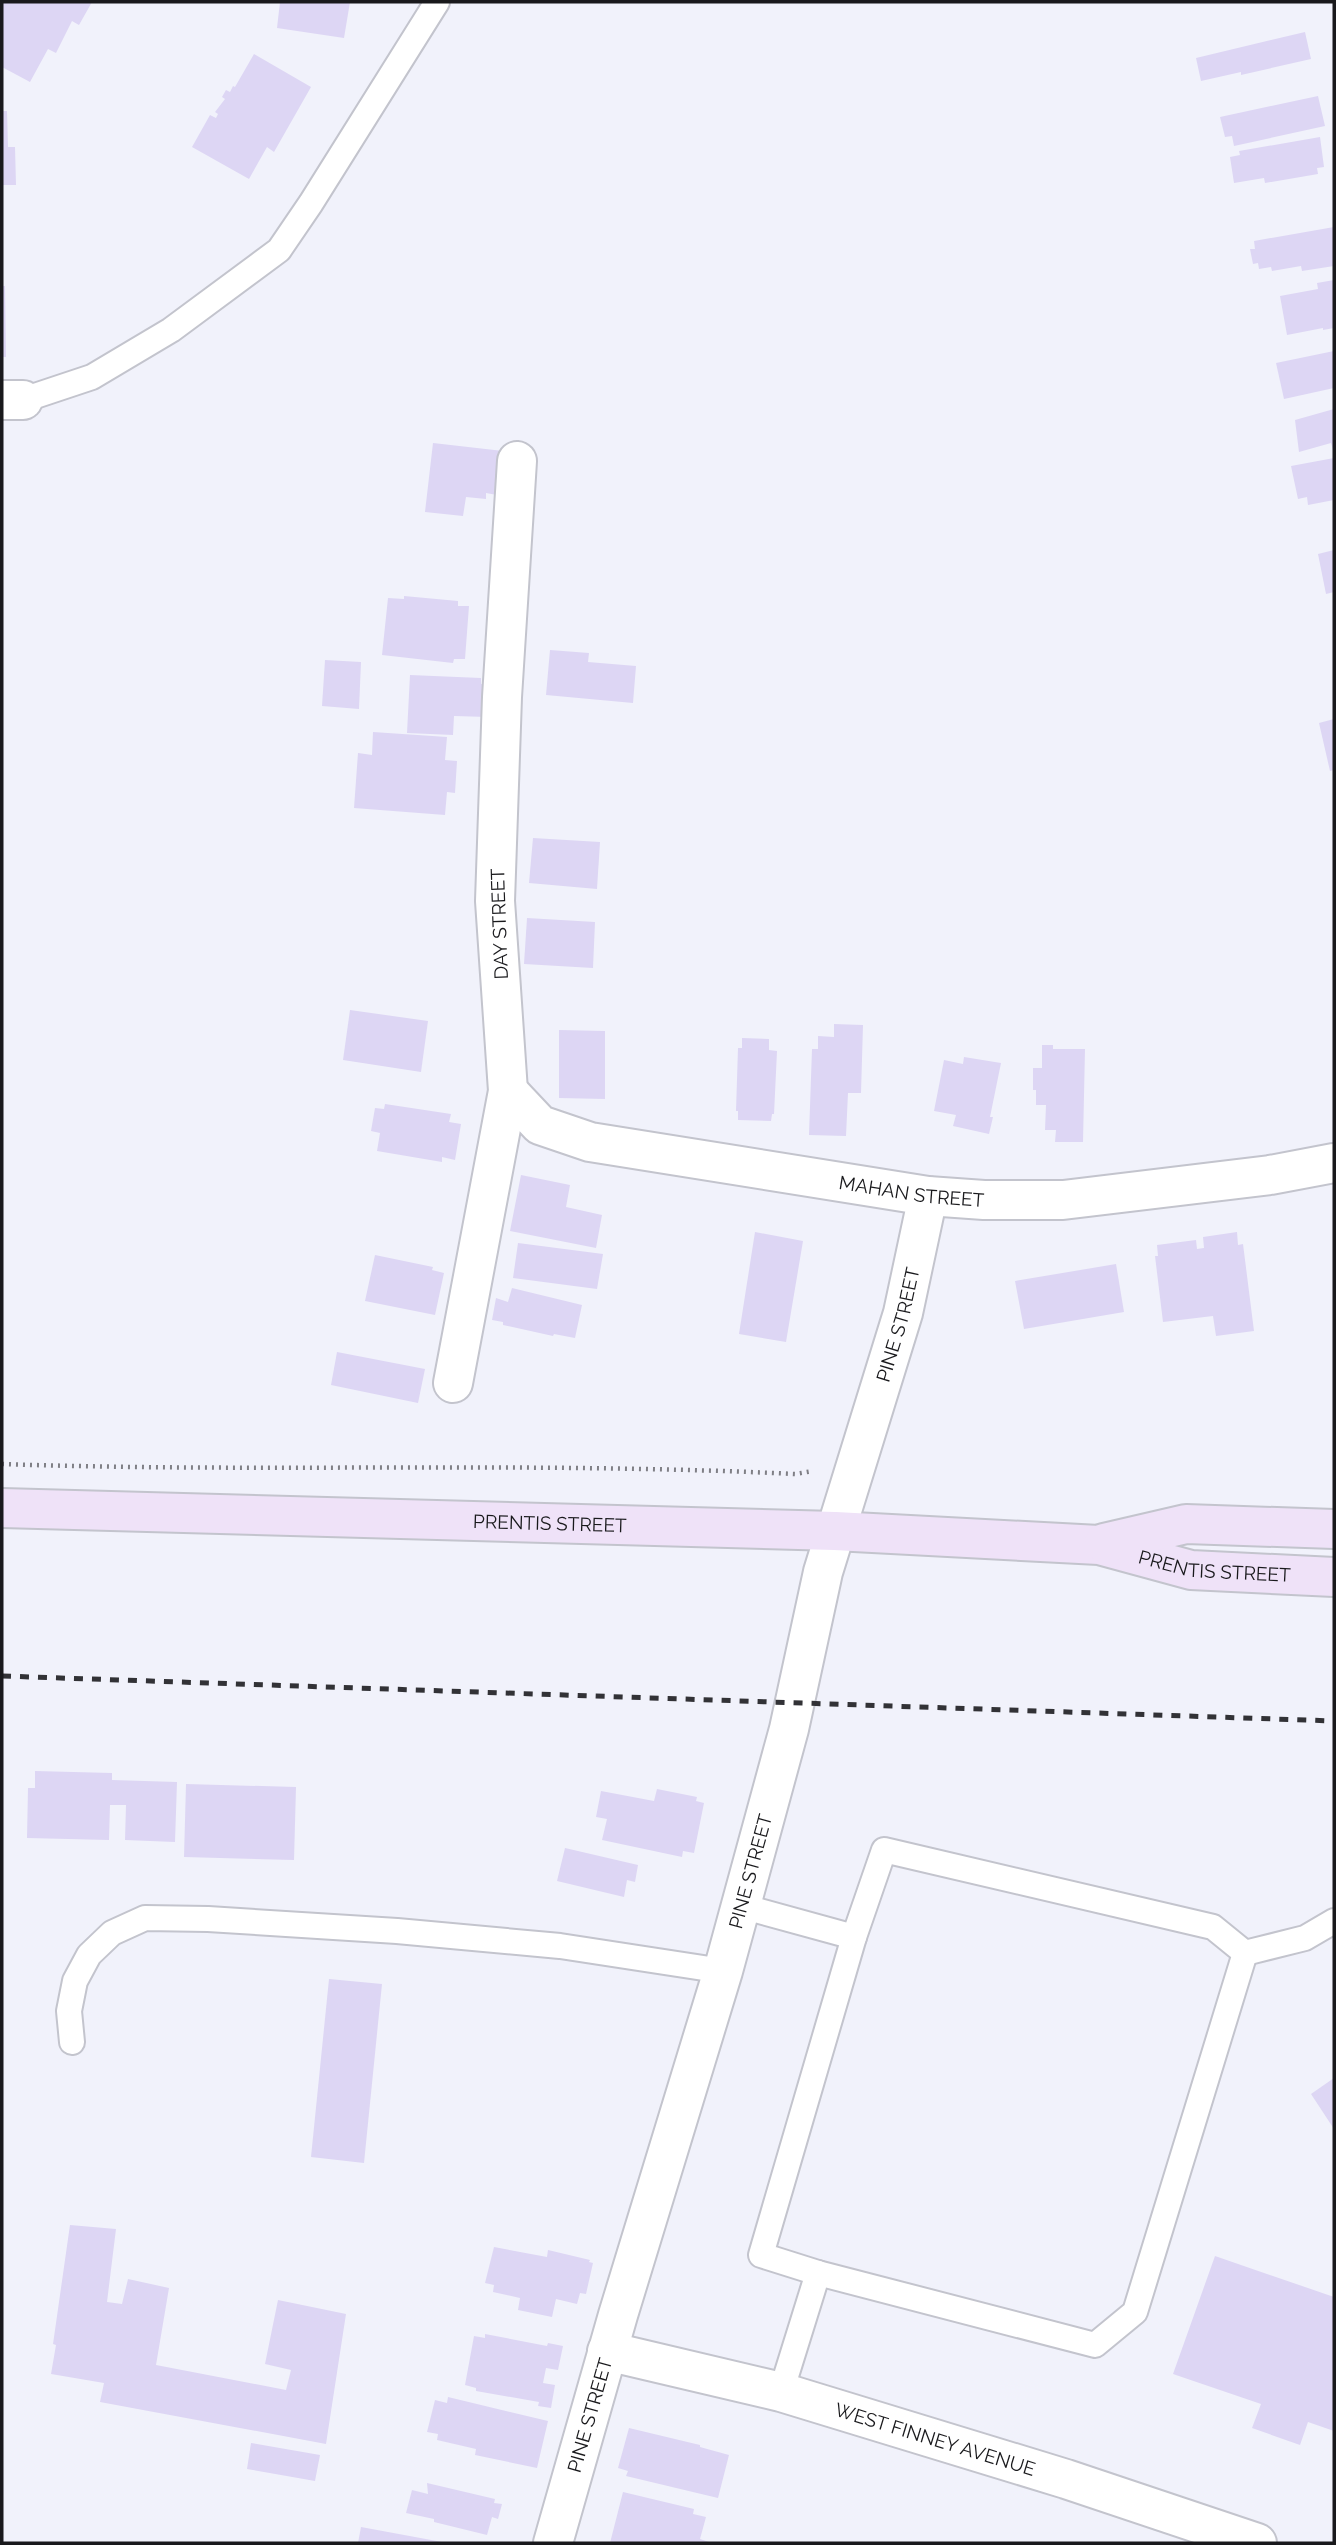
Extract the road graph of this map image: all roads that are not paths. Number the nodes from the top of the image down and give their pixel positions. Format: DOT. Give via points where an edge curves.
graph roads {
  1 [pos="437,2"];
  2 [pos="12,400"];
  3 [pos="517,461"];
  4 [pos="508,1091"];
  5 [pos="1334,1163"];
  6 [pos="928,1196"];
  7 [pos="453,1382"];
  8 [pos="2,1508"];
  9 [pos="1334,1529"];
  10 [pos="835,1531"];
  11 [pos="1099,1545"];
  12 [pos="1334,1577"];
  13 [pos="741,1906"];
  14 [pos="1334,1921"];
  15 [pos="854,1937"];
  16 [pos="1245,1954"];
  17 [pos="723,1971"];
  18 [pos="72,2042"];
  19 [pos="818,2273"];
  20 [pos="607,2351"];
  21 [pos="781,2392"];
  22 [pos="1242,2541"];
  23 [pos="553,2543"];
  1 -- 2 [label="lane" via="279,250 171,330 92,377"];
  3 -- 4 [label="street, DAY STREET" via="495,901"];
  4 -- 6 [label="street, MAHAN STREET" via="540,1125 590,1142"];
  4 -- 7 [label="street, DAY STREET"];
  5 -- 6 [label="street, MAHAN STREET" via="1063,1200"];
  6 -- 10 [label="street, PINE STREET" via="903,1313"];
  8 -- 10 [label="street, PRENTIS STREET"];
  9 -- 11 [label="street, PRENTIS STREET" via="1186,1524"];
  10 -- 11 [label="street, PRENTIS STREET"];
  10 -- 13 [label="street, PINE STREET" via="789,1729"];
  11 -- 12 [label="street, PRENTIS STREET" via="1191,1570"];
  13 -- 15 [label="lane"];
  13 -- 17 [label="street, PINE STREET"];
  14 -- 16 [label="lane" via="1305,1938"];
  15 -- 16 [label="lane" via="884,1850 1213,1927"];
  15 -- 19 [label="lane" via="761,2255"];
  16 -- 19 [label="lane" via="1135,2312 1095,2345"];
  17 -- 18 [label="lane" via="560,1946 424,1933 145,1918 112,1933 89,1955 75,1981 69,2011"];
  17 -- 20 [label="street, PINE STREET"];
  19 -- 21 [label="lane"];
  20 -- 21 [label="street, WEST FINNEY AVENUE"];
  20 -- 23 [label="street, PINE STREET"];
  21 -- 22 [label="street, WEST FINNEY AVENUE" via="1066,2479"];
}
